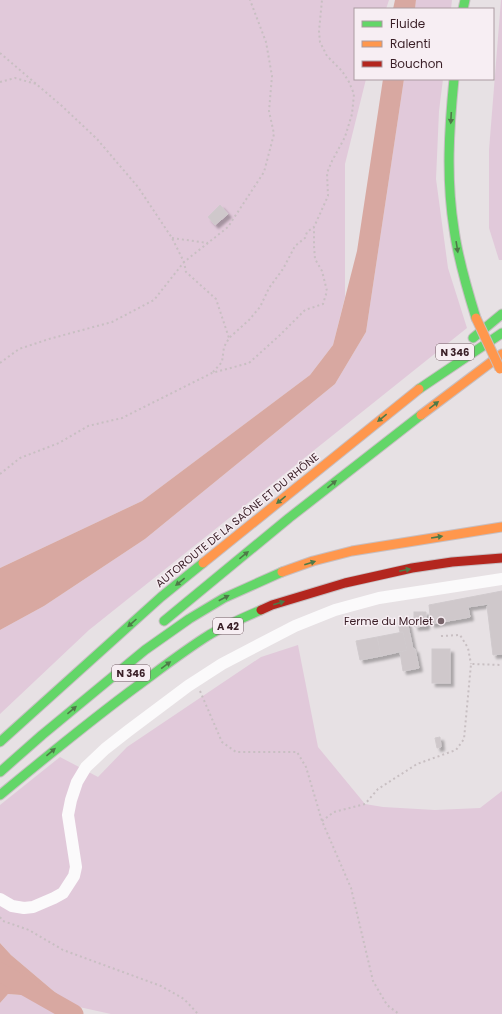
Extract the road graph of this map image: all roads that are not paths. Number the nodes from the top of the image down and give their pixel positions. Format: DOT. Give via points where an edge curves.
graph roads {
  1 [pos="454,80"];
  2 [pos="502,314"];
  3 [pos="502,333"];
  4 [pos="466,343"];
  5 [pos="502,354"];
  6 [pos="443,362"];
  7 [pos="501,371"];
  8 [pos="412,394"];
  9 [pos="502,527"];
  10 [pos="502,558"];
  11 [pos="273,576"];
  12 [pos="502,579"];
  13 [pos="251,596"];
  14 [pos="145,650"];
  15 [pos="144,663"];
  16 [pos="113,688"];
  17 [pos="0,742"];
  18 [pos="41,750"];
  19 [pos="0,772"];
  20 [pos="0,787"];
  21 [pos="0,795"];
  22 [pos="0,899"];
  1 -- 7 [label="highway, one-way, bridge" via="449,161 452,216 458,255 476,318"];
  2 -- 4 [label="highway, N 346"];
  3 -- 8 [label="highway, AUTOROUTE DE LA SAÔNE ET DU RHÔNE"];
  14 -- 5 [label="highway, one-way" via="153,632 194,597 339,478"];
  6 -- 8 [label="highway, N 346"];
  8 -- 17 [label="highway, AUTOROUTE DE LA SAÔNE ET DU RHÔNE, one-way" via="161,597"];
  11 -- 9 [label="highway, N 346, one-way" via="313,561 352,551"];
  21 -- 10 [label="highway, A 42, one-way" via="119,699 185,651 236,621 272,605 345,583 412,568"];
  11 -- 13 [label="highway, N 346" via="263,589"];
  14 -- 11 [label="highway, N 346, one-way" via="188,619 224,598"];
  12 -- 22 [label="street" via="379,598 335,610 295,626 222,664 188,686 105,749 86,767 70,800 68,815 76,867 74,876 63,893 33,907 24,908 12,906"];
  19 -- 14 [label="highway, N 346, one-way"];
  15 -- 16 [label="highway, N 346"];
  18 -- 20 [label="highway"];
}
